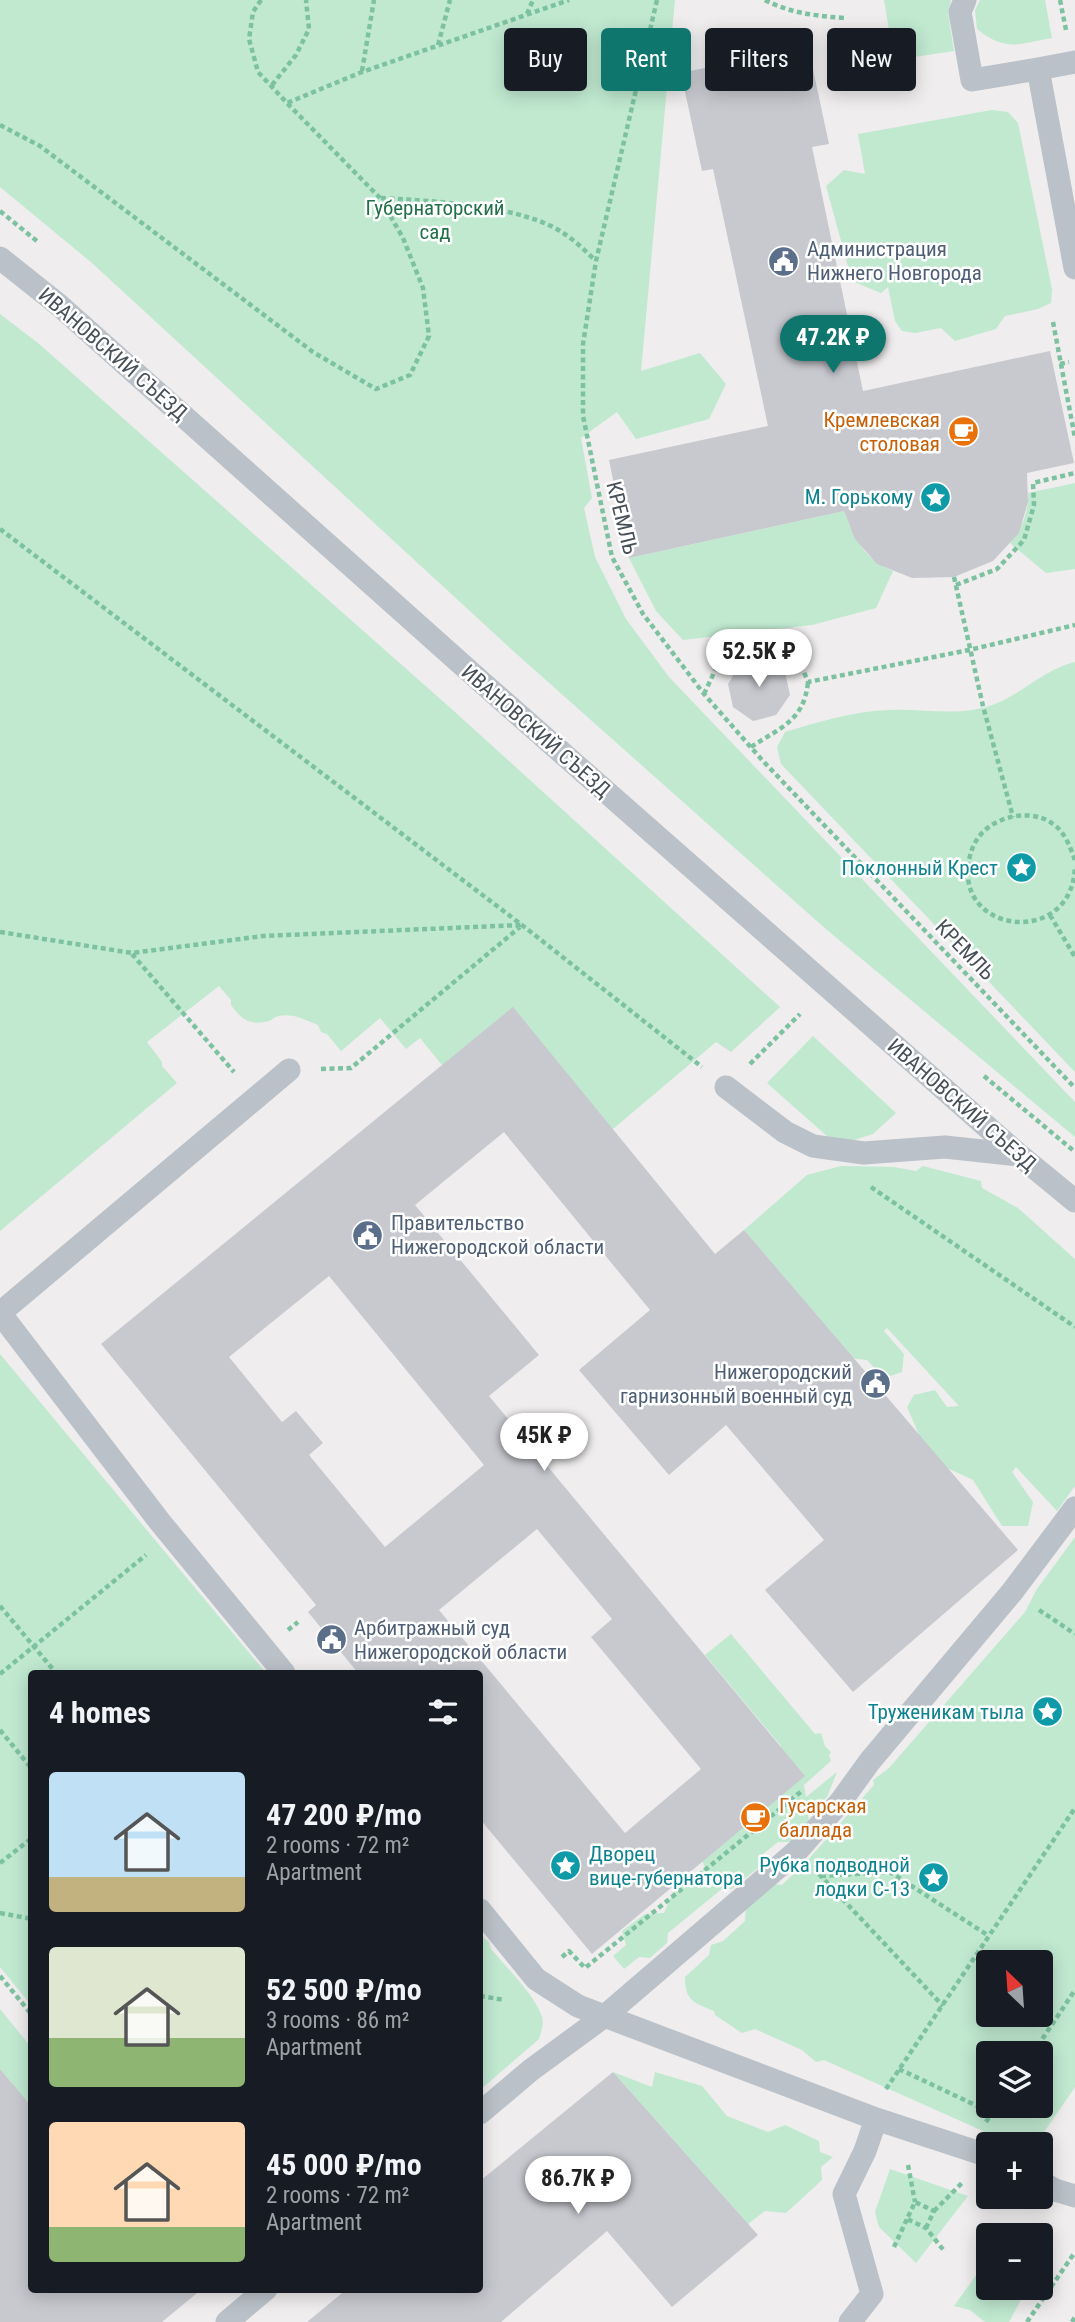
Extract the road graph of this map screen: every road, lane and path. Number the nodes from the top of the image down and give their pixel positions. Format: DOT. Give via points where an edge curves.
graph roads {
  1 [pos="261,0"];
  2 [pos="306,0"];
  3 [pos="374,0"];
  4 [pos="450,0"];
  5 [pos="533,0"];
  6 [pos="569,0"];
  7 [pos="657,0"];
  8 [pos="765,0"];
  9 [pos="965,0"];
  10 [pos="527,14"];
  11 [pos="844,18"];
  12 [pos="438,46"];
  13 [pos="1075,62"];
  14 [pos="1038,69"];
  15 [pos="362,72"];
  16 [pos="272,86"];
  17 [pos="287,103"];
  18 [pos="0,125"];
  19 [pos="380,198"];
  20 [pos="0,258"];
  21 [pos="596,261"];
  22 [pos="1075,268"];
  23 [pos="1053,322"];
  24 [pos="1069,362"];
  25 [pos="1060,364"];
  26 [pos="1075,438"];
  27 [pos="1075,473"];
  28 [pos="0,529"];
  29 [pos="954,577"];
  30 [pos="956,585"];
  31 [pos="1075,625"];
  32 [pos="969,650"];
  33 [pos="808,682"];
  34 [pos="704,694"];
  35 [pos="751,747"];
  36 [pos="1013,817"];
  37 [pos="1075,860"];
  38 [pos="1075,866"];
  39 [pos="1051,915"];
  40 [pos="522,925"];
  41 [pos="0,932"];
  42 [pos="132,953"];
  43 [pos="1075,957"];
  44 [pos="800,1014"];
  45 [pos="217,1052"];
  46 [pos="351,1068"];
  47 [pos="289,1070"];
  48 [pos="726,1087"];
  49 [pos="1075,1087"];
  50 [pos="1019,1155"];
  51 [pos="864,1181"];
  52 [pos="1075,1202"];
  53 [pos="0,1313"];
  54 [pos="1075,1327"];
  55 [pos="1075,1508"];
  56 [pos="148,1554"];
  57 [pos="1012,1592"];
  58 [pos="0,1606"];
  59 [pos="1075,1634"];
  60 [pos="34,1646"];
  61 [pos="54,1670"];
  62 [pos="282,1670"];
  63 [pos="0,1674"];
  64 [pos="0,1730"];
  65 [pos="28,1764"];
  66 [pos="804,1789"];
  67 [pos="1075,1808"];
  68 [pos="28,1841"];
  69 [pos="797,1851"];
  70 [pos="0,1863"];
  71 [pos="821,1876"];
  72 [pos="0,1913"];
  73 [pos="483,1914"];
  74 [pos="28,1918"];
  75 [pos="989,1936"];
  76 [pos="559,1960"];
  77 [pos="0,1976"];
  78 [pos="1075,1990"];
  79 [pos="483,1996"];
  80 [pos="505,2000"];
  81 [pos="943,2006"];
  82 [pos="28,2010"];
  83 [pos="606,2015"];
  84 [pos="1041,2041"];
  85 [pos="899,2069"];
  86 [pos="976,2105"];
  87 [pos="483,2110"];
  88 [pos="876,2119"];
  89 [pos="976,2152"];
  90 [pos="908,2164"];
  91 [pos="963,2183"];
  92 [pos="1053,2189"];
  93 [pos="1075,2196"];
  94 [pos="915,2202"];
  95 [pos="934,2211"];
  96 [pos="926,2228"];
  97 [pos="945,2252"];
  98 [pos="1075,2252"];
  99 [pos="262,2293"];
  100 [pos="1075,2317"];
  101 [pos="227,2322"];
  102 [pos="850,2322"];
  103 [pos="1027,2322"];
  104 [pos="1072,2322"];
  1 -- 16 [label="path" via="253,12 249,39 258,72"];
  2 -- 16 [label="path" via="309,29"];
  3 -- 15 [label="path"];
  4 -- 12 [label="path"];
  5 -- 10 [label="path"];
  6 -- 10 [label="path"];
  7 -- 21 [label="path, КРЕМЛЬ"];
  8 -- 11 [label="path" via="805,15"];
  9 -- 14 [label="lane" via="960,12 972,80"];
  10 -- 12 [label="path"];
  12 -- 15 [label="path"];
  13 -- 14 [label="lane"];
  14 -- 22 [label="lane"];
  15 -- 17 [label="path"];
  16 -- 17 [label="path"];
  17 -- 19 [label="path"];
  18 -- 19 [label="path" via="40,146 313,352 376,389 410,375 429,336 423,288 403,238"];
  19 -- 21 [label="path" via="451,202 526,216 565,233"];
  20 -- 50 [label="lane, ИВАНОВСКИЙ СЪЕЗД" via="59,304"];
  21 -- 34 [label="path, КРЕМЛЬ" via="583,344 583,416 612,556 643,614"];
  23 -- 25 [label="path"];
  24 -- 25 [label="path"];
  25 -- 26 [label="path"];
  27 -- 30 [label="path" via="1033,483 1034,505 1024,540 997,569"];
  28 -- 40 [label="path"];
  29 -- 30 [label="path"];
  30 -- 32 [label="path"];
  31 -- 32 [label="path"];
  32 -- 33 [label="path"];
  32 -- 36 [label="path"];
  33 -- 34 [label="path" via="798,657 755,647 720,660"];
  33 -- 35 [label="path" via="806,702 792,721"];
  34 -- 35 [label="path, КРЕМЛЬ"];
  35 -- 49 [label="path, КРЕМЛЬ"];
  36 -- 37 [label="path" via="1034,816 1053,823 1068,840"];
  36 -- 39 [label="path" via="993,823 976,839 968,878 976,898 990,913 1009,922 1030,923"];
  38 -- 39 [label="path" via="1075,881"];
  39 -- 43 [label="path"];
  40 -- 42 [label="path" via="263,936"];
  40 -- 46 [label="path"];
  40 -- 48 [label="path"];
  41 -- 42 [label="path"];
  42 -- 45 [label="path"];
  44 -- 48 [label="path"];
  47 -- 53 [label="lane"];
  48 -- 50 [label="lane" via="785,1132 813,1146 864,1153 945,1147"];
  50 -- 52 [label="lane, ИВАНОВСКИЙ СЪЕЗД"];
  51 -- 54 [label="path"];
  53 -- 62 [label="lane" via="160,1522"];
  55 -- 57 [label="lane"];
  56 -- 60 [label="path"];
  57 -- 59 [label="path"];
  57 -- 69 [label="lane"];
  58 -- 60 [label="path"];
  60 -- 61 [label="path"];
  60 -- 63 [label="path"];
  64 -- 65 [label="path"];
  66 -- 76 [label="path" via="585,1968 569,1951"];
  67 -- 75 [label="path"];
  68 -- 70 [label="path"];
  69 -- 71 [label="path"];
  69 -- 83 [label="lane"];
  71 -- 75 [label="path" via="890,1872"];
  71 -- 81 [label="path"];
  72 -- 74 [label="path"];
  73 -- 83 [label="lane" via="536,1979 578,2006"];
  75 -- 81 [label="path"];
  77 -- 82 [label="path"];
  78 -- 84 [label="path"];
  79 -- 80 [label="path"];
  81 -- 85 [label="path"];
  83 -- 87 [label="lane"];
  83 -- 88 [label="lane"];
  85 -- 86 [label="path"];
  85 -- 88 [label="path" via="886,2088"];
  88 -- 89 [label="lane"];
  88 -- 102 [label="lane" via="844,2194 872,2294"];
  90 -- 94 [label="path"];
  91 -- 95 [label="path"];
  92 -- 93 [label="lane"];
  94 -- 95 [label="path"];
  94 -- 96 [label="path" via="907,2219"];
  95 -- 96 [label="path"];
  96 -- 97 [label="path"];
  98 -- 103 [label="path"];
  99 -- 101 [label="lane"];
  100 -- 104 [label="path"];
}
